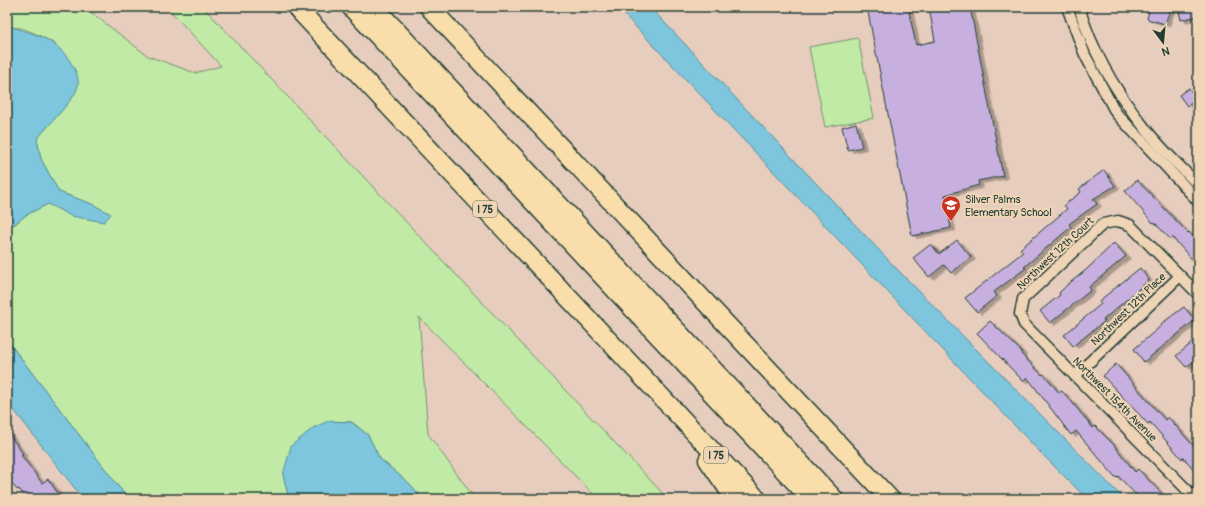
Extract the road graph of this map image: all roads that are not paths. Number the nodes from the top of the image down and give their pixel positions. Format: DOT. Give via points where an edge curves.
graph roads {
  1 [pos="296,7"];
  2 [pos="351,7"];
  3 [pos="374,7"];
  4 [pos="429,7"];
  5 [pos="1067,7"];
  6 [pos="1079,7"];
  7 [pos="1198,185"];
  8 [pos="1198,201"];
  9 [pos="1180,276"];
  10 [pos="1198,294"];
  11 [pos="1020,314"];
  12 [pos="1075,376"];
  13 [pos="675,411"];
  14 [pos="735,499"];
  15 [pos="757,499"];
  16 [pos="811,499"];
  17 [pos="834,499"];
  18 [pos="890,499"];
  19 [pos="1197,499"];
  1 -- 13 [label="highway, I 75"];
  2 -- 16 [label="highway"];
  3 -- 17 [label="highway"];
  4 -- 18 [label="highway"];
  5 -- 8 [label="street" via="1085,54 1116,113"];
  6 -- 7 [label="street" via="1096,50 1118,92 1145,129"];
  9 -- 10 [label="street"];
  9 -- 11 [label="street, Northwest 12th Court" via="1130,225 1118,220 1103,224 1023,299"];
  9 -- 12 [label="street, Northwest 12th Place"];
  11 -- 12 [label="street, Northwest 154th Avenue" via="1024,324"];
  12 -- 19 [label="street, Northwest 154th Avenue"];
  13 -- 14 [label="highway"];
  13 -- 15 [label="highway, I 75"];
}
